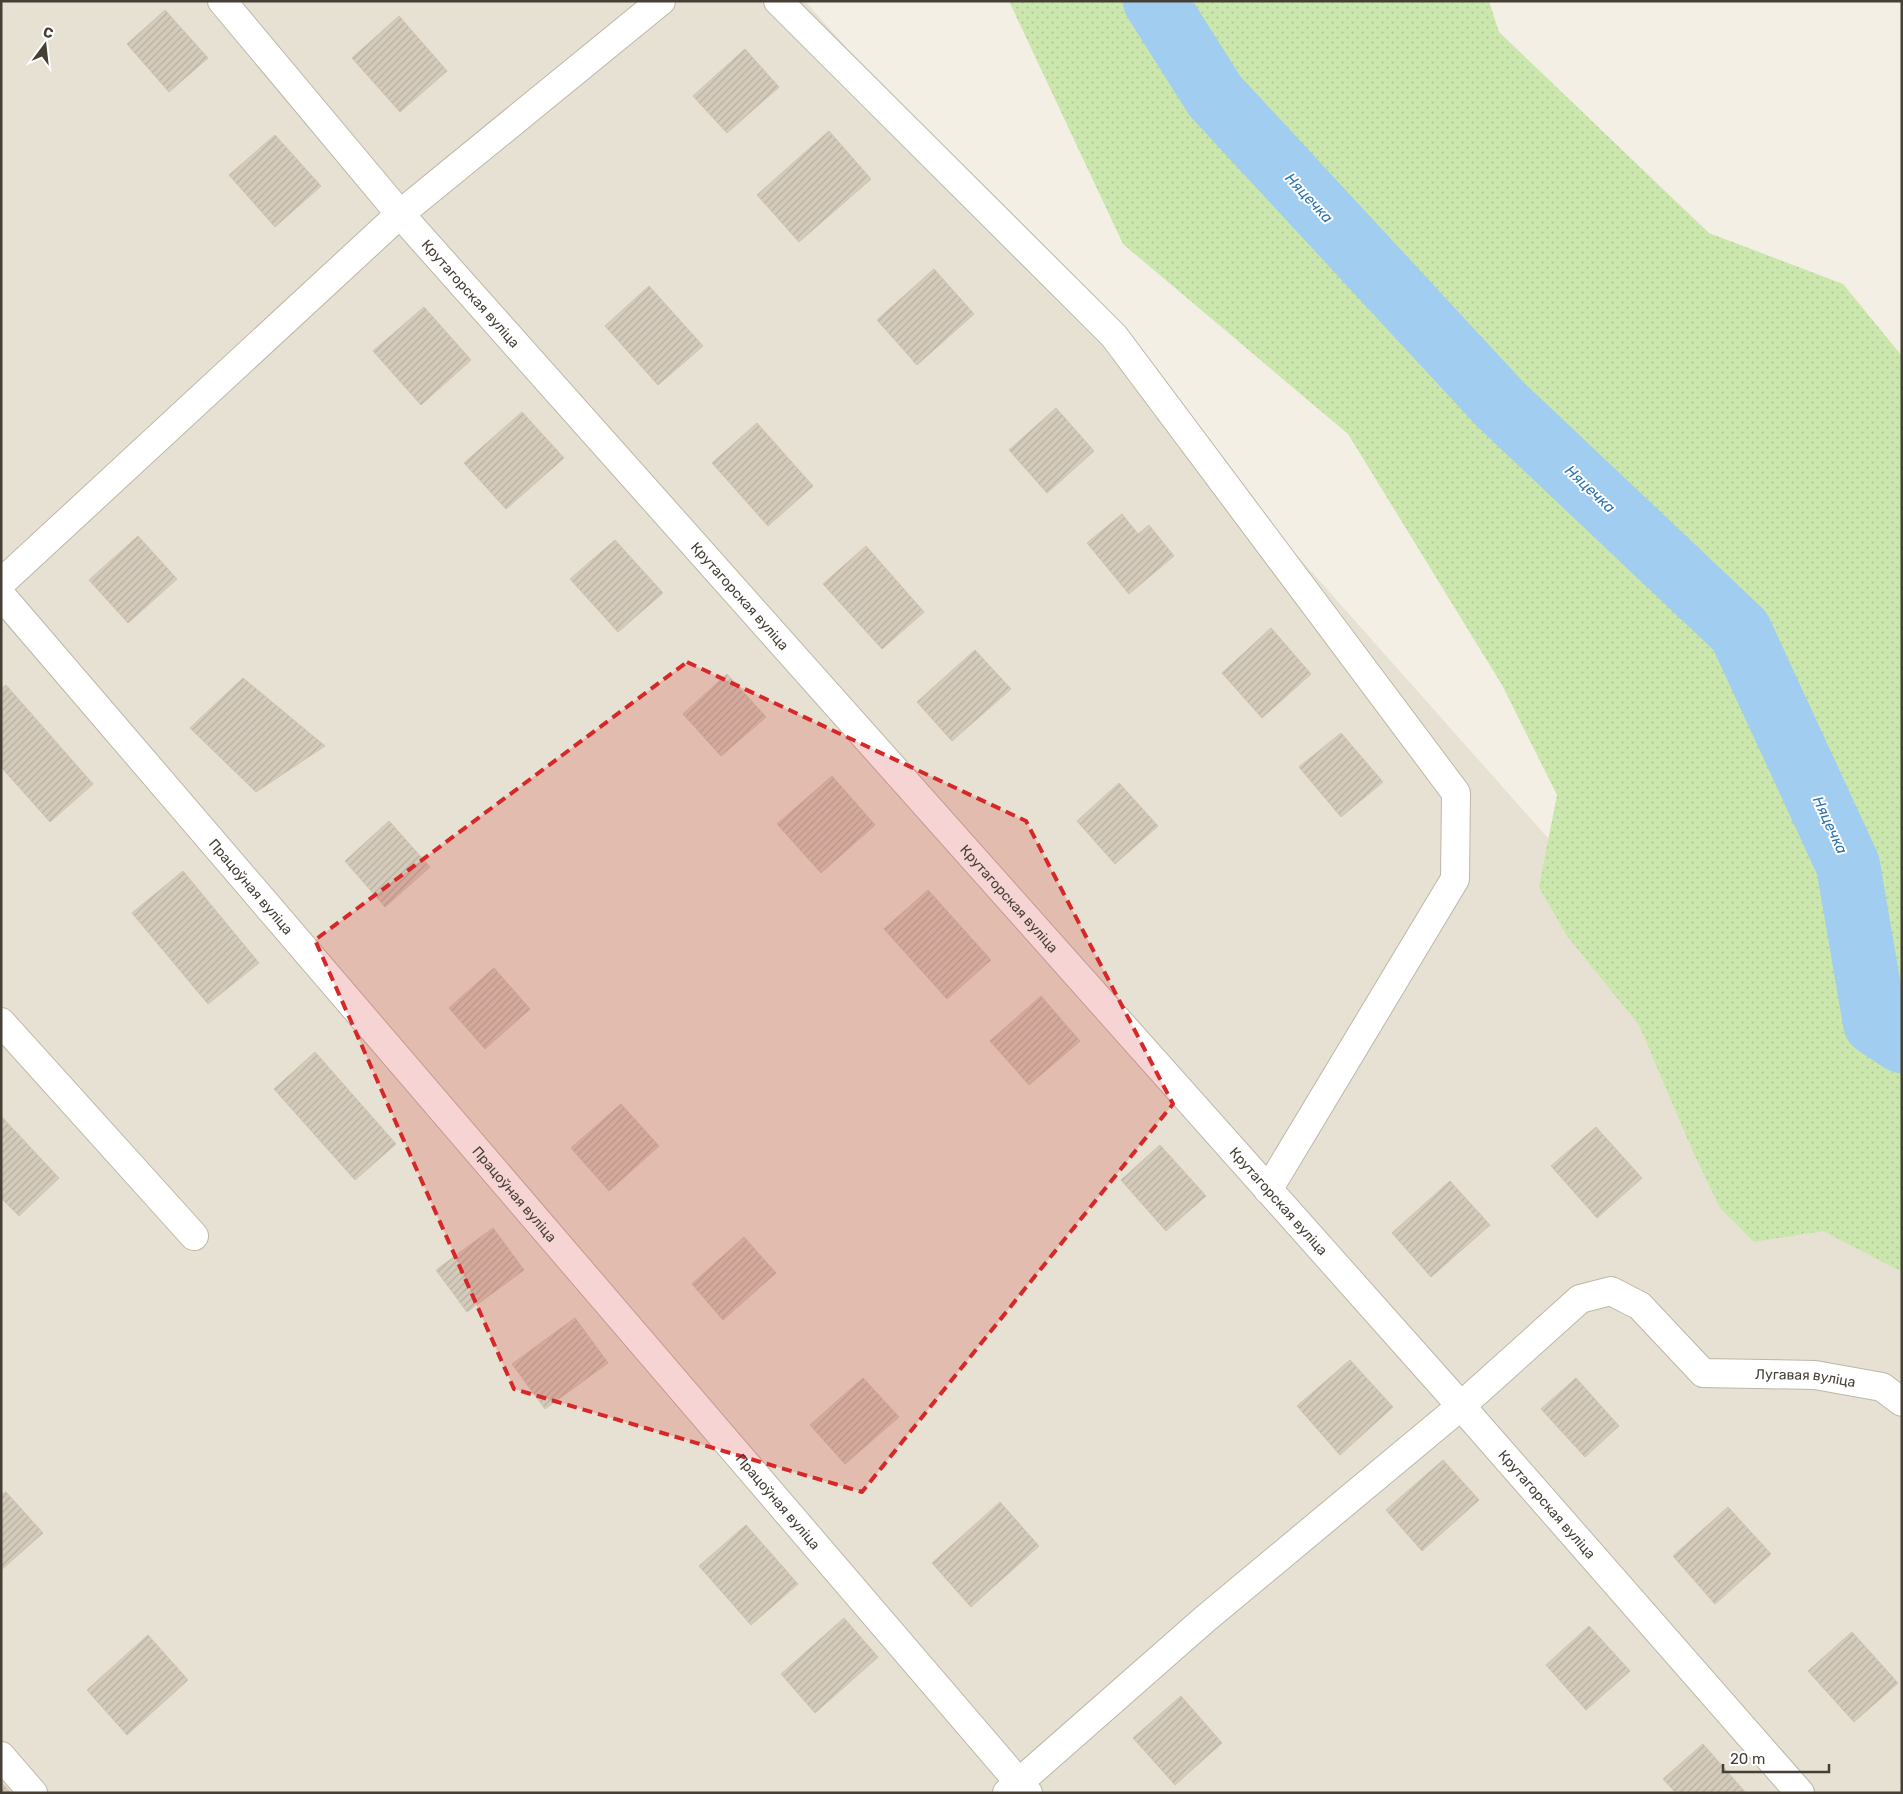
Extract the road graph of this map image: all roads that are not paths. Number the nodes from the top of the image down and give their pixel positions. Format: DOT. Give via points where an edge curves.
graph roads {
  1 [pos="222,1"];
  2 [pos="661,1"];
  3 [pos="778,1"];
  4 [pos="400,214"];
  5 [pos="1,583"];
  6 [pos="1,594"];
  7 [pos="1,1022"];
  8 [pos="1268,1190"];
  9 [pos="194,1236"];
  10 [pos="1902,1402"];
  11 [pos="1461,1406"];
  12 [pos="1,1756"];
  13 [pos="1018,1789"];
  14 [pos="33,1793"];
  15 [pos="1800,1793"];
  1 -- 4 [label="street, Крутагорская вуліца"];
  2 -- 4 [label="street"];
  3 -- 8 [label="street" via="1114,336 1456,794 1454,879"];
  4 -- 5 [label="street"];
  4 -- 8 [label="street, Крутагорская вуліца"];
  6 -- 13 [label="street, Працоўная вуліца"];
  7 -- 9 [label="street"];
  8 -- 11 [label="street, Крутагорская вуліца"];
  10 -- 11 [label="street, Лугавая вуліца" via="1882,1387 1815,1375 1703,1373 1640,1306 1611,1291 1580,1298"];
  11 -- 13 [label="street" via="1205,1618"];
  11 -- 15 [label="street, Крутагорская вуліца"];
  12 -- 14 [label="street"];
}
